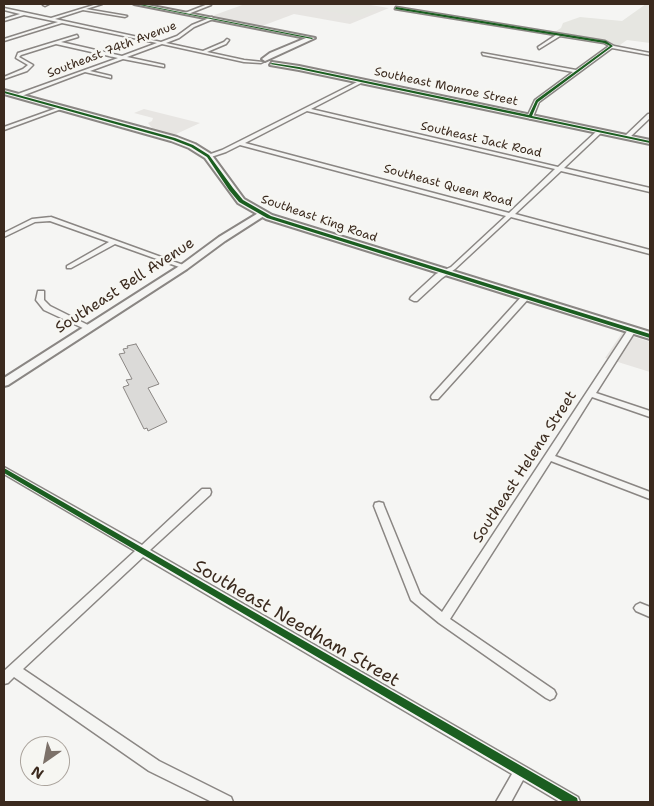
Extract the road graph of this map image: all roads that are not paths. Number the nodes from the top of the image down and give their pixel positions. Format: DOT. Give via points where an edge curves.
graph roads {
  1 [pos="100,4"];
  2 [pos="136,4"];
  3 [pos="403,4"];
  4 [pos="208,5"];
  5 [pos="4,9"];
  6 [pos="82,9"];
  7 [pos="25,14"];
  8 [pos="187,14"];
  9 [pos="125,16"];
  10 [pos="212,18"];
  11 [pos="51,19"];
  12 [pos="4,20"];
  13 [pos="63,22"];
  14 [pos="559,35"];
  15 [pos="77,36"];
  16 [pos="4,40"];
  17 [pos="227,40"];
  18 [pos="56,42"];
  19 [pos="162,42"];
  20 [pos="612,47"];
  21 [pos="539,48"];
  22 [pos="205,51"];
  23 [pos="283,51"];
  24 [pos="483,54"];
  25 [pos="650,54"];
  26 [pos="122,57"];
  27 [pos="262,60"];
  28 [pos="274,61"];
  29 [pos="162,66"];
  30 [pos="84,71"];
  31 [pos="578,72"];
  32 [pos="109,77"];
  33 [pos="4,78"];
  34 [pos="361,81"];
  35 [pos="4,92"];
  36 [pos="17,96"];
  37 [pos="62,108"];
  38 [pos="306,109"];
  39 [pos="650,116"];
  40 [pos="530,117"];
  41 [pos="4,129"];
  42 [pos="600,132"];
  43 [pos="627,137"];
  44 [pos="650,142"];
  45 [pos="240,143"];
  46 [pos="208,156"];
  47 [pos="560,169"];
  48 [pos="650,190"];
  49 [pos="263,214"];
  50 [pos="510,214"];
  51 [pos="4,235"];
  52 [pos="114,242"];
  53 [pos="650,252"];
  54 [pos="184,266"];
  55 [pos="69,267"];
  56 [pos="446,272"];
  57 [pos="41,293"];
  58 [pos="526,297"];
  59 [pos="414,300"];
  60 [pos="90,328"];
  61 [pos="632,330"];
  62 [pos="650,336"];
  63 [pos="4,382"];
  64 [pos="591,394"];
  65 [pos="435,397"];
  66 [pos="650,414"];
  67 [pos="549,457"];
  68 [pos="4,470"];
  69 [pos="206,492"];
  70 [pos="650,496"];
  71 [pos="379,506"];
  72 [pos="142,551"];
  73 [pos="443,620"];
  74 [pos="14,670"];
  75 [pos="4,679"];
  76 [pos="550,694"];
  77 [pos="520,772"];
  78 [pos="226,802"];
  79 [pos="503,802"];
  80 [pos="574,802"];
  1 -- 6 [label="street"];
  2 -- 8 [label="street"];
  3 -- 14 [label="street" via="396,8"];
  4 -- 8 [label="street"];
  5 -- 7 [label="street"];
  6 -- 9 [label="street"];
  6 -- 11 [label="street"];
  7 -- 11 [label="street"];
  7 -- 12 [label="street"];
  8 -- 10 [label="street"];
  10 -- 19 [label="street, Southeast 74th Avenue" via="193,26 181,36"];
  10 -- 23 [label="street" via="312,38"];
  11 -- 13 [label="street"];
  13 -- 16 [label="street"];
  13 -- 19 [label="street"];
  14 -- 20 [label="street" via="605,42"];
  14 -- 21 [label="street"];
  15 -- 18 [label="street"];
  17 -- 22 [label="street"];
  18 -- 26 [label="street"];
  18 -- 33 [label="street" via="17,56 31,65"];
  19 -- 22 [label="street"];
  19 -- 26 [label="street, Southeast 74th Avenue"];
  20 -- 25 [label="street"];
  20 -- 31 [label="street"];
  22 -- 27 [label="street"];
  23 -- 27 [label="street"];
  23 -- 28 [label="street" via="273,56"];
  24 -- 31 [label="street"];
  26 -- 29 [label="street"];
  26 -- 30 [label="street, Southeast 74th Avenue"];
  27 -- 28 [label="street, Southeast Monroe Street"];
  28 -- 34 [label="street, Southeast Monroe Street"];
  30 -- 32 [label="street"];
  30 -- 36 [label="street, Southeast 74th Avenue"];
  31 -- 40 [label="street" via="535,103"];
  34 -- 38 [label="street"];
  34 -- 40 [label="street, Southeast Monroe Street"];
  35 -- 36 [label="main road, Southeast King Road"];
  36 -- 37 [label="main road, Southeast King Road"];
  37 -- 41 [label="street"];
  37 -- 46 [label="main road, Southeast King Road" via="174,139"];
  38 -- 45 [label="street"];
  38 -- 47 [label="street, Southeast Jack Road"];
  39 -- 43 [label="street"];
  40 -- 42 [label="street, Southeast Monroe Street"];
  42 -- 43 [label="street, Southeast Monroe Street"];
  42 -- 47 [label="street"];
  43 -- 44 [label="street, Southeast Monroe Street"];
  45 -- 46 [label="street"];
  45 -- 50 [label="street, Southeast Queen Road"];
  46 -- 49 [label="main road, Southeast King Road" via="235,195"];
  47 -- 48 [label="street, Southeast Jack Road"];
  47 -- 50 [label="street"];
  49 -- 54 [label="street, Southeast Bell Avenue"];
  49 -- 56 [label="main road, Southeast King Road"];
  50 -- 53 [label="street, Southeast Queen Road"];
  50 -- 56 [label="street"];
  51 -- 52 [label="street" via="34,220 51,219"];
  52 -- 54 [label="street"];
  52 -- 55 [label="street"];
  54 -- 60 [label="street, Southeast Bell Avenue"];
  56 -- 58 [label="main road, Southeast King Road"];
  56 -- 59 [label="street"];
  57 -- 60 [label="street" via="40,300 47,308"];
  58 -- 61 [label="main road, Southeast King Road"];
  58 -- 65 [label="street"];
  60 -- 63 [label="street, Southeast Bell Avenue"];
  61 -- 62 [label="main road, Southeast King Road"];
  61 -- 64 [label="street, Southeast Helena Street"];
  64 -- 66 [label="street"];
  64 -- 67 [label="street, Southeast Helena Street"];
  67 -- 70 [label="street"];
  67 -- 73 [label="street, Southeast Helena Street"];
  68 -- 72 [label="street, Southeast Needham Street"];
  69 -- 72 [label="street"];
  71 -- 73 [label="street" via="415,597"];
  72 -- 74 [label="street"];
  72 -- 77 [label="street, Southeast Needham Street"];
  73 -- 76 [label="street"];
  74 -- 75 [label="street"];
  74 -- 78 [label="street" via="154,766"];
  77 -- 79 [label="street"];
  77 -- 80 [label="street, Southeast Needham Street"];
}
